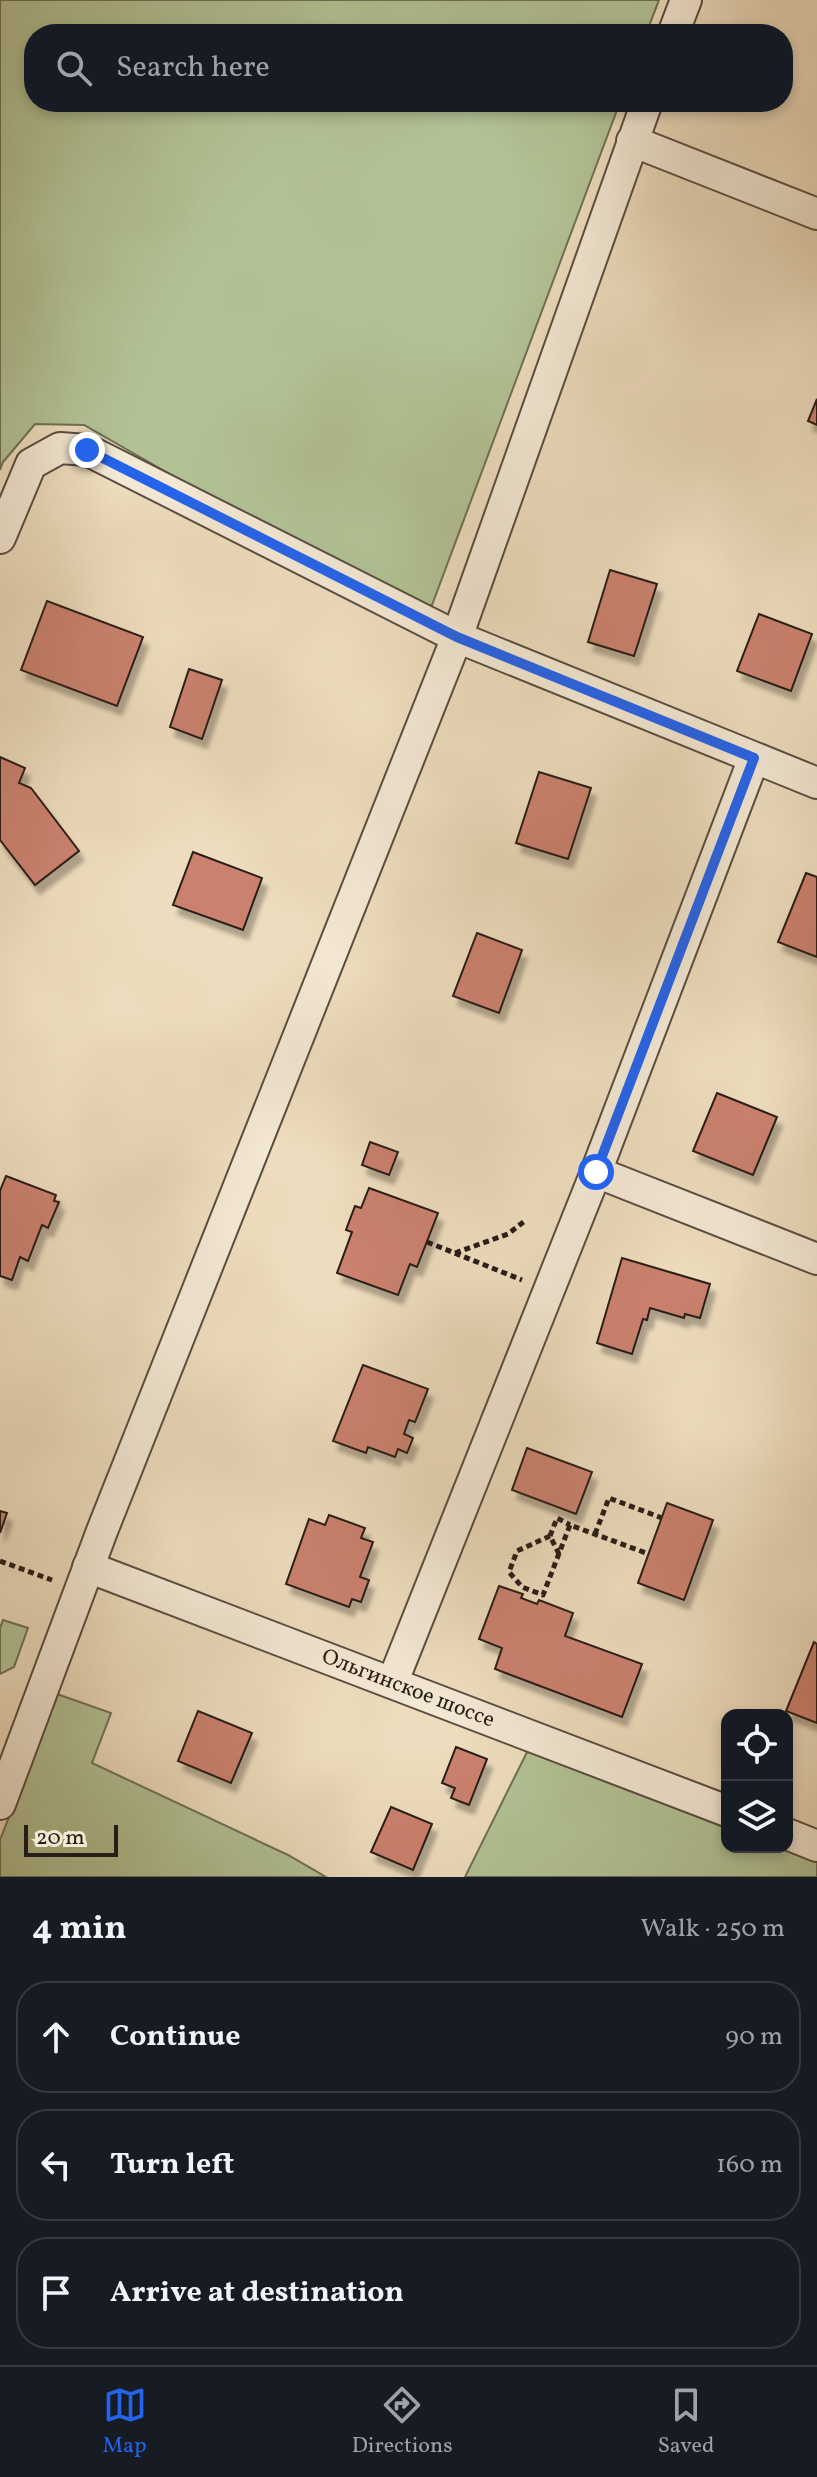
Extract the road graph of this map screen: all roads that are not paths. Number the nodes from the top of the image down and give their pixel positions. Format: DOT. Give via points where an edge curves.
graph roads {
  1 [pos="686,0"];
  2 [pos="677,24"];
  3 [pos="643,112"];
  4 [pos="632,141"];
  5 [pos="817,214"];
  6 [pos="0,538"];
  7 [pos="457,637"];
  8 [pos="754,758"];
  9 [pos="817,783"];
  10 [pos="596,1172"];
  11 [pos="817,1259"];
  12 [pos="88,1567"];
  13 [pos="393,1681"];
  14 [pos="0,1804"];
  15 [pos="721,1809"];
  16 [pos="721,1809"];
  17 [pos="793,1836"];
  18 [pos="817,1846"];
  1 -- 2 [label="street"];
  3 -- 4 [label="street"];
  4 -- 5 [label="street"];
  4 -- 7 [label="street"];
  6 -- 7 [label="street" via="31,464 60,448 87,450"];
  7 -- 8 [label="street"];
  7 -- 12 [label="street"];
  8 -- 9 [label="street"];
  8 -- 10 [label="street"];
  10 -- 11 [label="street"];
  10 -- 13 [label="street"];
  12 -- 13 [label="street"];
  12 -- 14 [label="street"];
  12 -- 15 [label="street, Ольгинское шоссе"];
  13 -- 16 [label="street"];
  17 -- 18 [label="street"];
}
